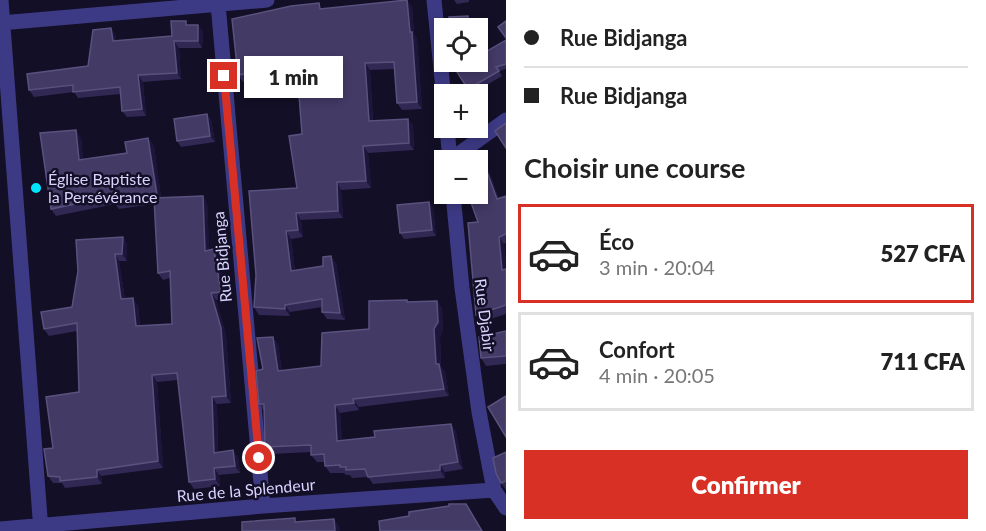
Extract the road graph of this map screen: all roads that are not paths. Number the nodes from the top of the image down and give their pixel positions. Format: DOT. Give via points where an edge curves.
graph roads {
  1 [pos="1,0"];
  2 [pos="267,0"];
  3 [pos="434,0"];
  4 [pos="218,4"];
  5 [pos="2,23"];
  6 [pos="442,84"];
  7 [pos="506,120"];
  8 [pos="464,150"];
  9 [pos="454,204"];
  10 [pos="497,402"];
  11 [pos="479,412"];
  12 [pos="494,490"];
  13 [pos="263,506"];
  14 [pos="506,508"];
  15 [pos="41,528"];
  16 [pos="0,529"];
  1 -- 5 [label="street"];
  2 -- 4 [label="street"];
  3 -- 6 [label="street"];
  4 -- 5 [label="street"];
  4 -- 13 [label="street, Rue Bidjanga"];
  5 -- 15 [label="street"];
  7 -- 8 [label="street"];
  9 -- 11 [label="street, Rue Djabir"];
  10 -- 11 [label="street"];
  11 -- 12 [label="street, Rue Djabir"];
  12 -- 13 [label="street, Rue de la Splendeur"];
  12 -- 14 [label="street, Rue Djabir"];
  13 -- 15 [label="street, Rue de la Splendeur"];
  15 -- 16 [label="street, Rue de la Splendeur"];
}
